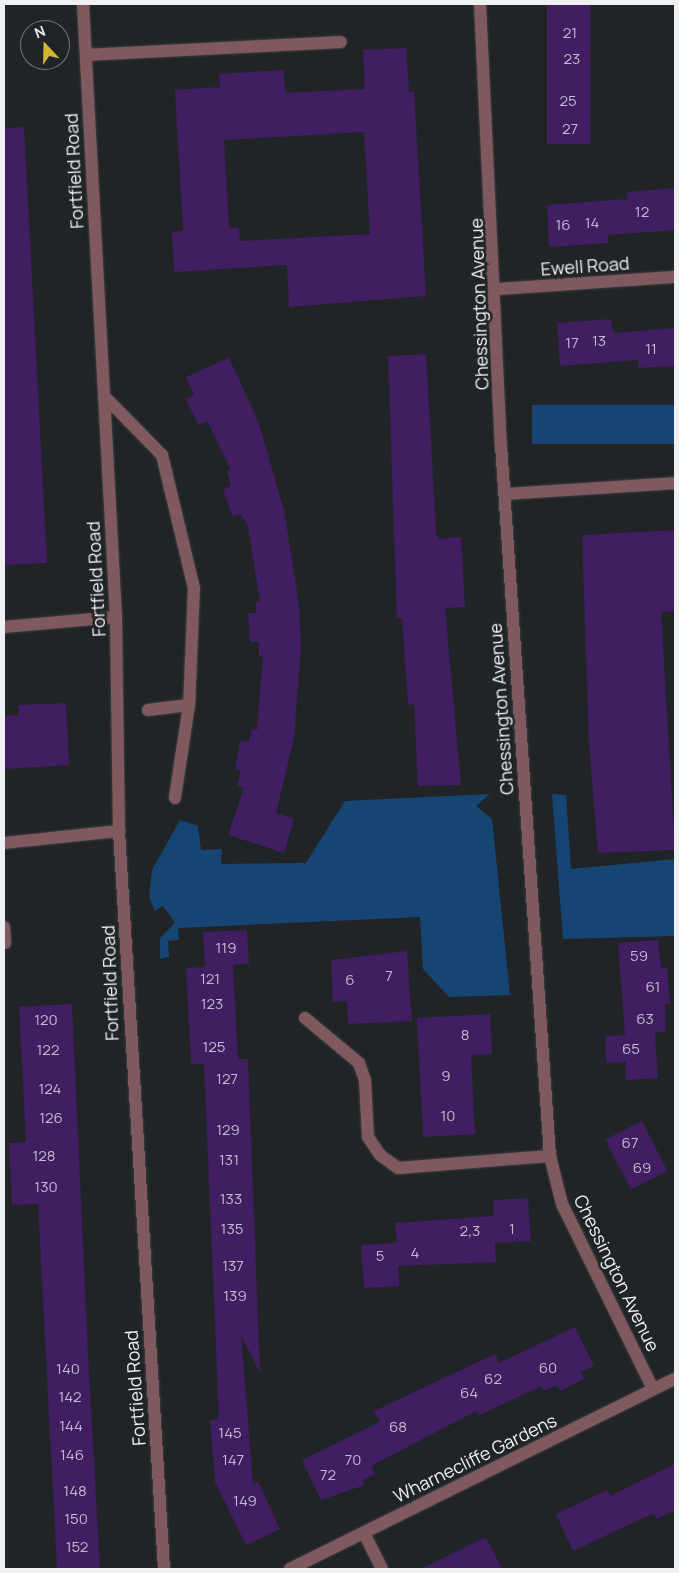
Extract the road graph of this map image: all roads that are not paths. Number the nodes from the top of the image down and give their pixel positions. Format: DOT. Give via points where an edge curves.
graph roads {
  1 [pos="83,4"];
  2 [pos="480,4"];
  3 [pos="341,42"];
  4 [pos="86,55"];
  5 [pos="675,277"];
  6 [pos="497,289"];
  7 [pos="104,396"];
  8 [pos="675,483"];
  9 [pos="504,494"];
  10 [pos="116,617"];
  11 [pos="4,627"];
  12 [pos="189,705"];
  13 [pos="148,710"];
  14 [pos="175,798"];
  15 [pos="118,831"];
  16 [pos="4,843"];
  17 [pos="4,927"];
  18 [pos="5,943"];
  19 [pos="304,1018"];
  20 [pos="550,1156"];
  21 [pos="675,1379"];
  22 [pos="653,1389"];
  23 [pos="364,1533"];
  24 [pos="164,1569"];
  25 [pos="290,1569"];
  26 [pos="382,1569"];
  1 -- 4 [label="street, Fortfield Road"];
  2 -- 6 [label="street, Chessington Avenue"];
  3 -- 4 [label="street"];
  4 -- 7 [label="street, Fortfield Road"];
  5 -- 6 [label="street, Ewell Road"];
  6 -- 9 [label="street, Chessington Avenue"];
  7 -- 10 [label="street, Fortfield Road"];
  7 -- 12 [label="street" via="162,455 180,517 194,588"];
  8 -- 9 [label="street"];
  9 -- 20 [label="street, Chessington Avenue"];
  10 -- 11 [label="street"];
  10 -- 15 [label="street, Fortfield Road"];
  12 -- 13 [label="street"];
  12 -- 14 [label="street"];
  15 -- 16 [label="street"];
  15 -- 24 [label="street, Fortfield Road"];
  17 -- 18 [label="street"];
  19 -- 20 [label="street" via="358,1063 365,1080 368,1137 380,1156 398,1168"];
  20 -- 22 [label="street, Chessington Avenue" via="562,1204"];
  21 -- 22 [label="street, Wharnecliffe Gardens"];
  22 -- 23 [label="street, Wharnecliffe Gardens"];
  23 -- 25 [label="street, Wharnecliffe Gardens"];
  23 -- 26 [label="street"];
}
